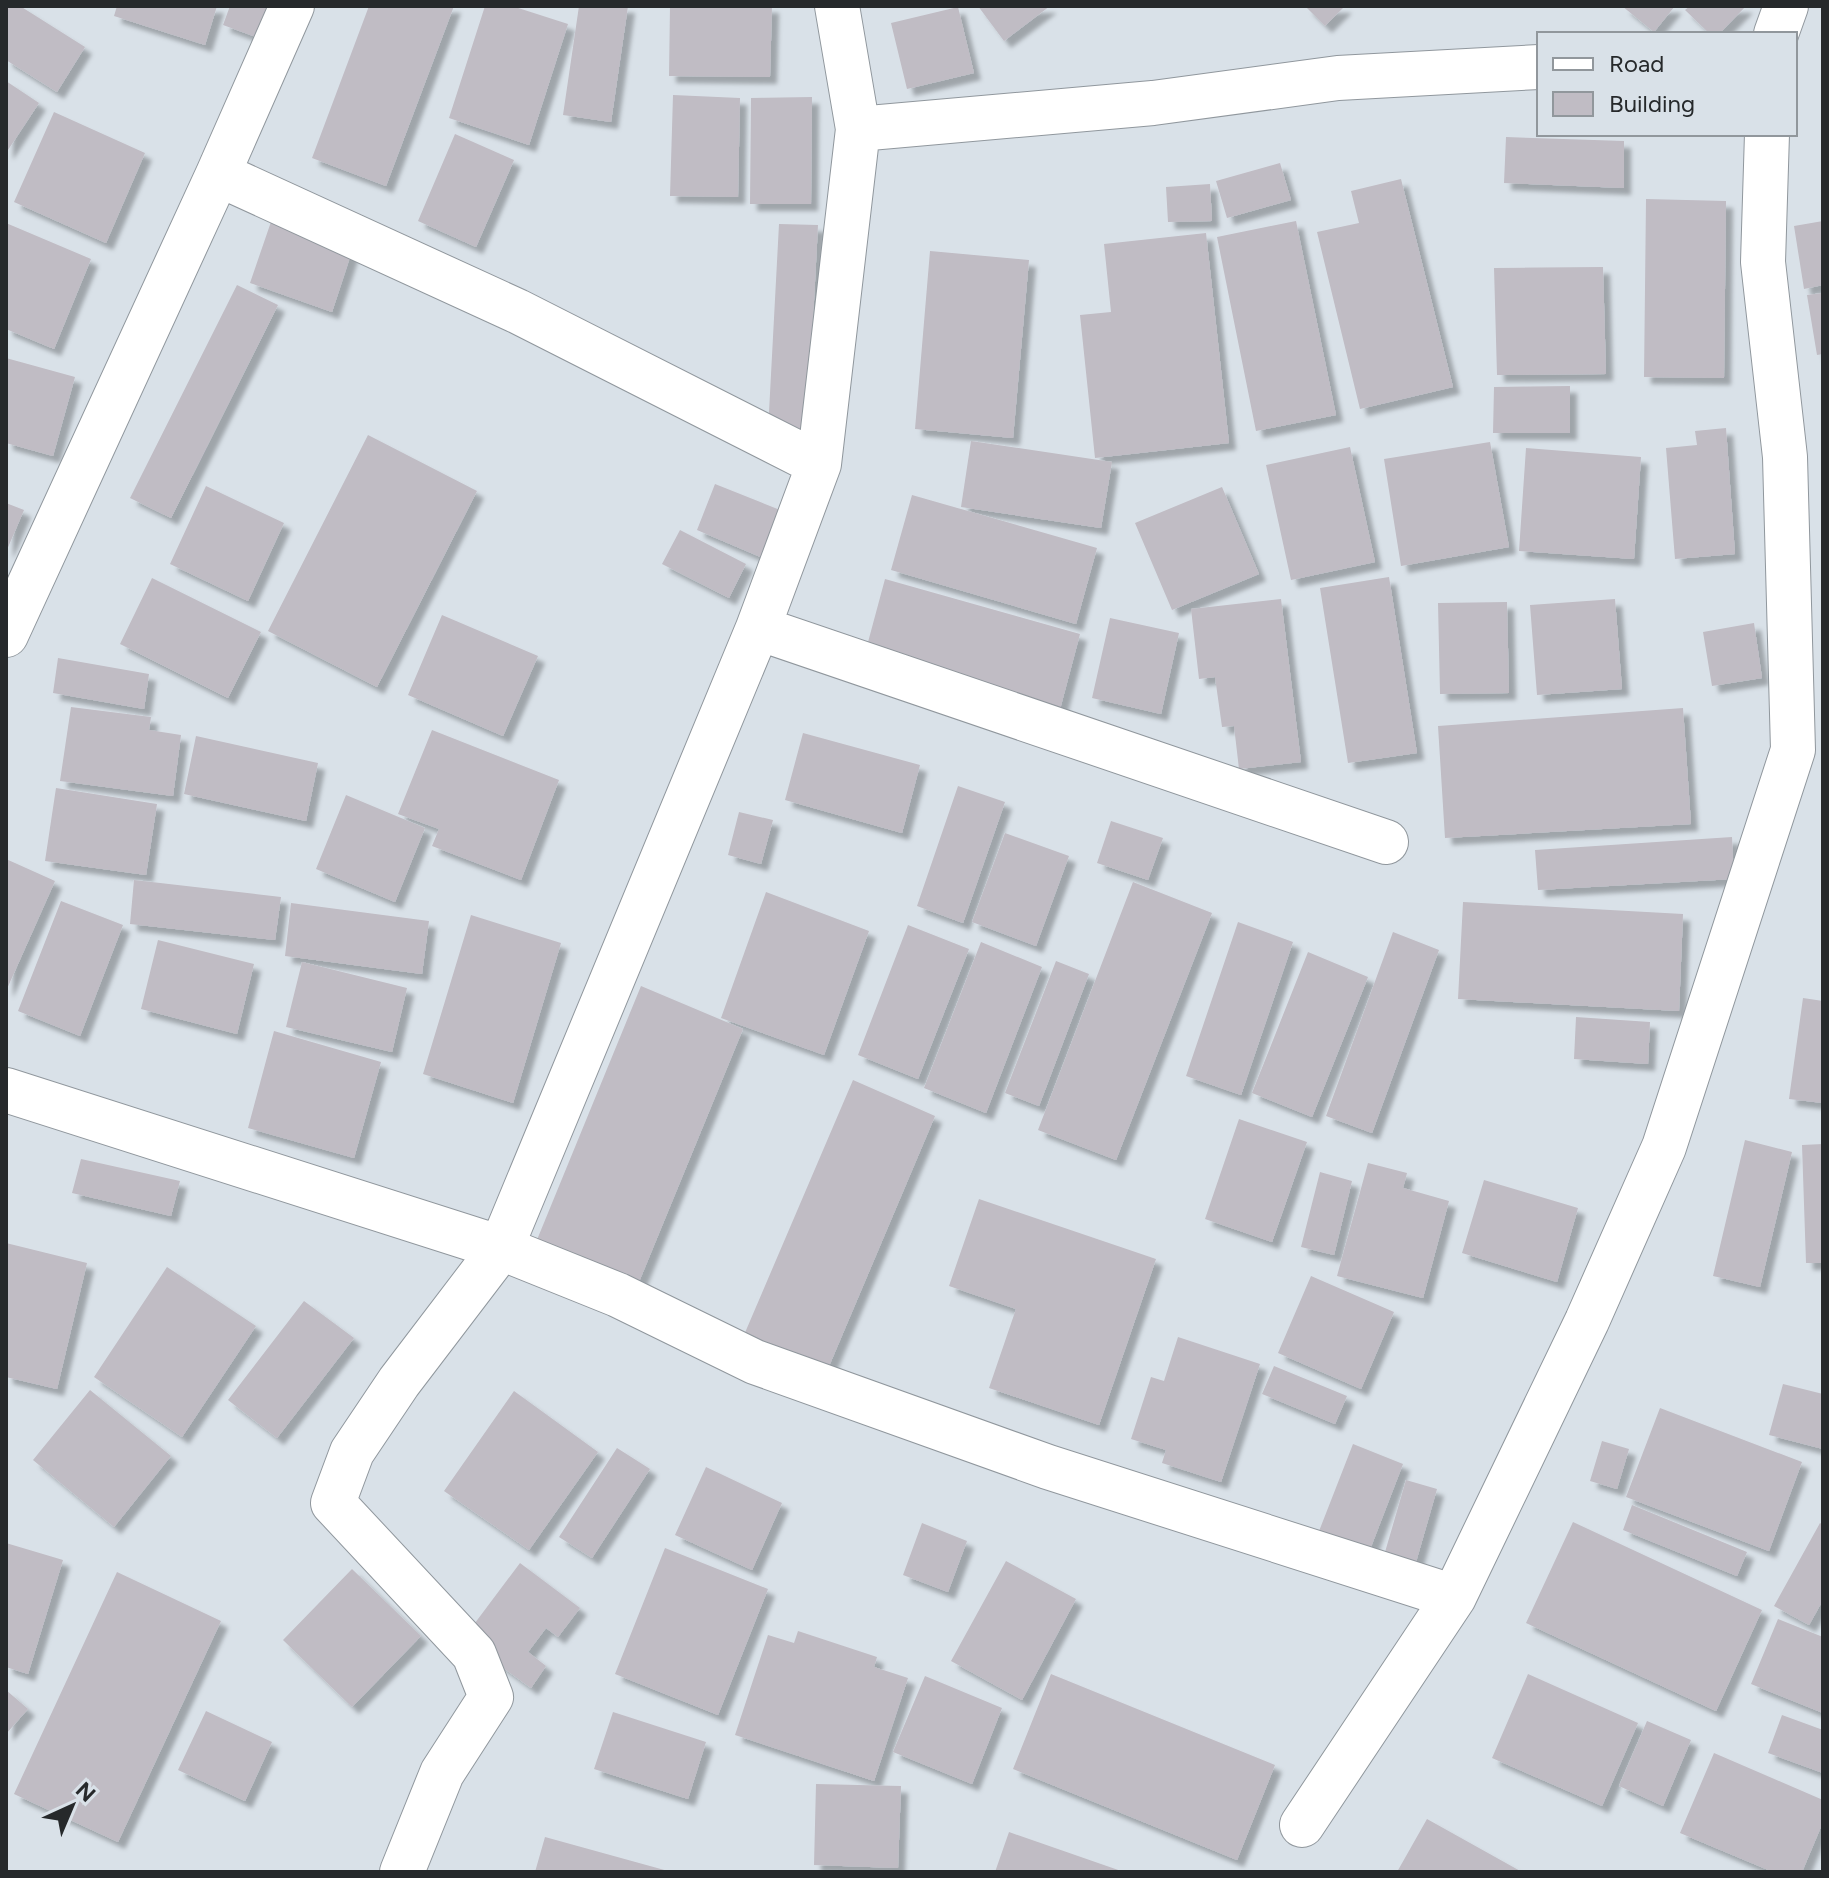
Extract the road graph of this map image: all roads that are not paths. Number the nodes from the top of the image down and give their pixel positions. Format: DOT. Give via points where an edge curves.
graph roads {
  1 [pos="292,6"];
  2 [pos="837,6"];
  3 [pos="1786,6"];
  4 [pos="1777,32"];
  5 [pos="1537,67"];
  6 [pos="858,129"];
  7 [pos="1767,136"];
  8 [pos="218,174"];
  9 [pos="819,464"];
  10 [pos="758,628"];
  11 [pos="6,635"];
  12 [pos="1386,842"];
  13 [pos="6,1090"];
  14 [pos="501,1248"];
  15 [pos="1454,1597"];
  16 [pos="1302,1825"];
  17 [pos="402,1872"];
  1 -- 8 [label="street"];
  2 -- 6 [label="street"];
  3 -- 4 [label="street"];
  5 -- 6 [label="street" via="1338,78 1153,103"];
  6 -- 9 [label="street"];
  7 -- 15 [label="street" via="1763,262 1785,457 1793,750 1664,1147"];
  8 -- 9 [label="street" via="517,311"];
  8 -- 11 [label="street"];
  9 -- 10 [label="street"];
  10 -- 12 [label="street"];
  10 -- 14 [label="street"];
  13 -- 14 [label="street"];
  14 -- 15 [label="street" via="618,1295 755,1362 1048,1467"];
  14 -- 17 [label="street" via="352,1452 333,1503 474,1654 491,1697 442,1773"];
  15 -- 16 [label="street"];
}
